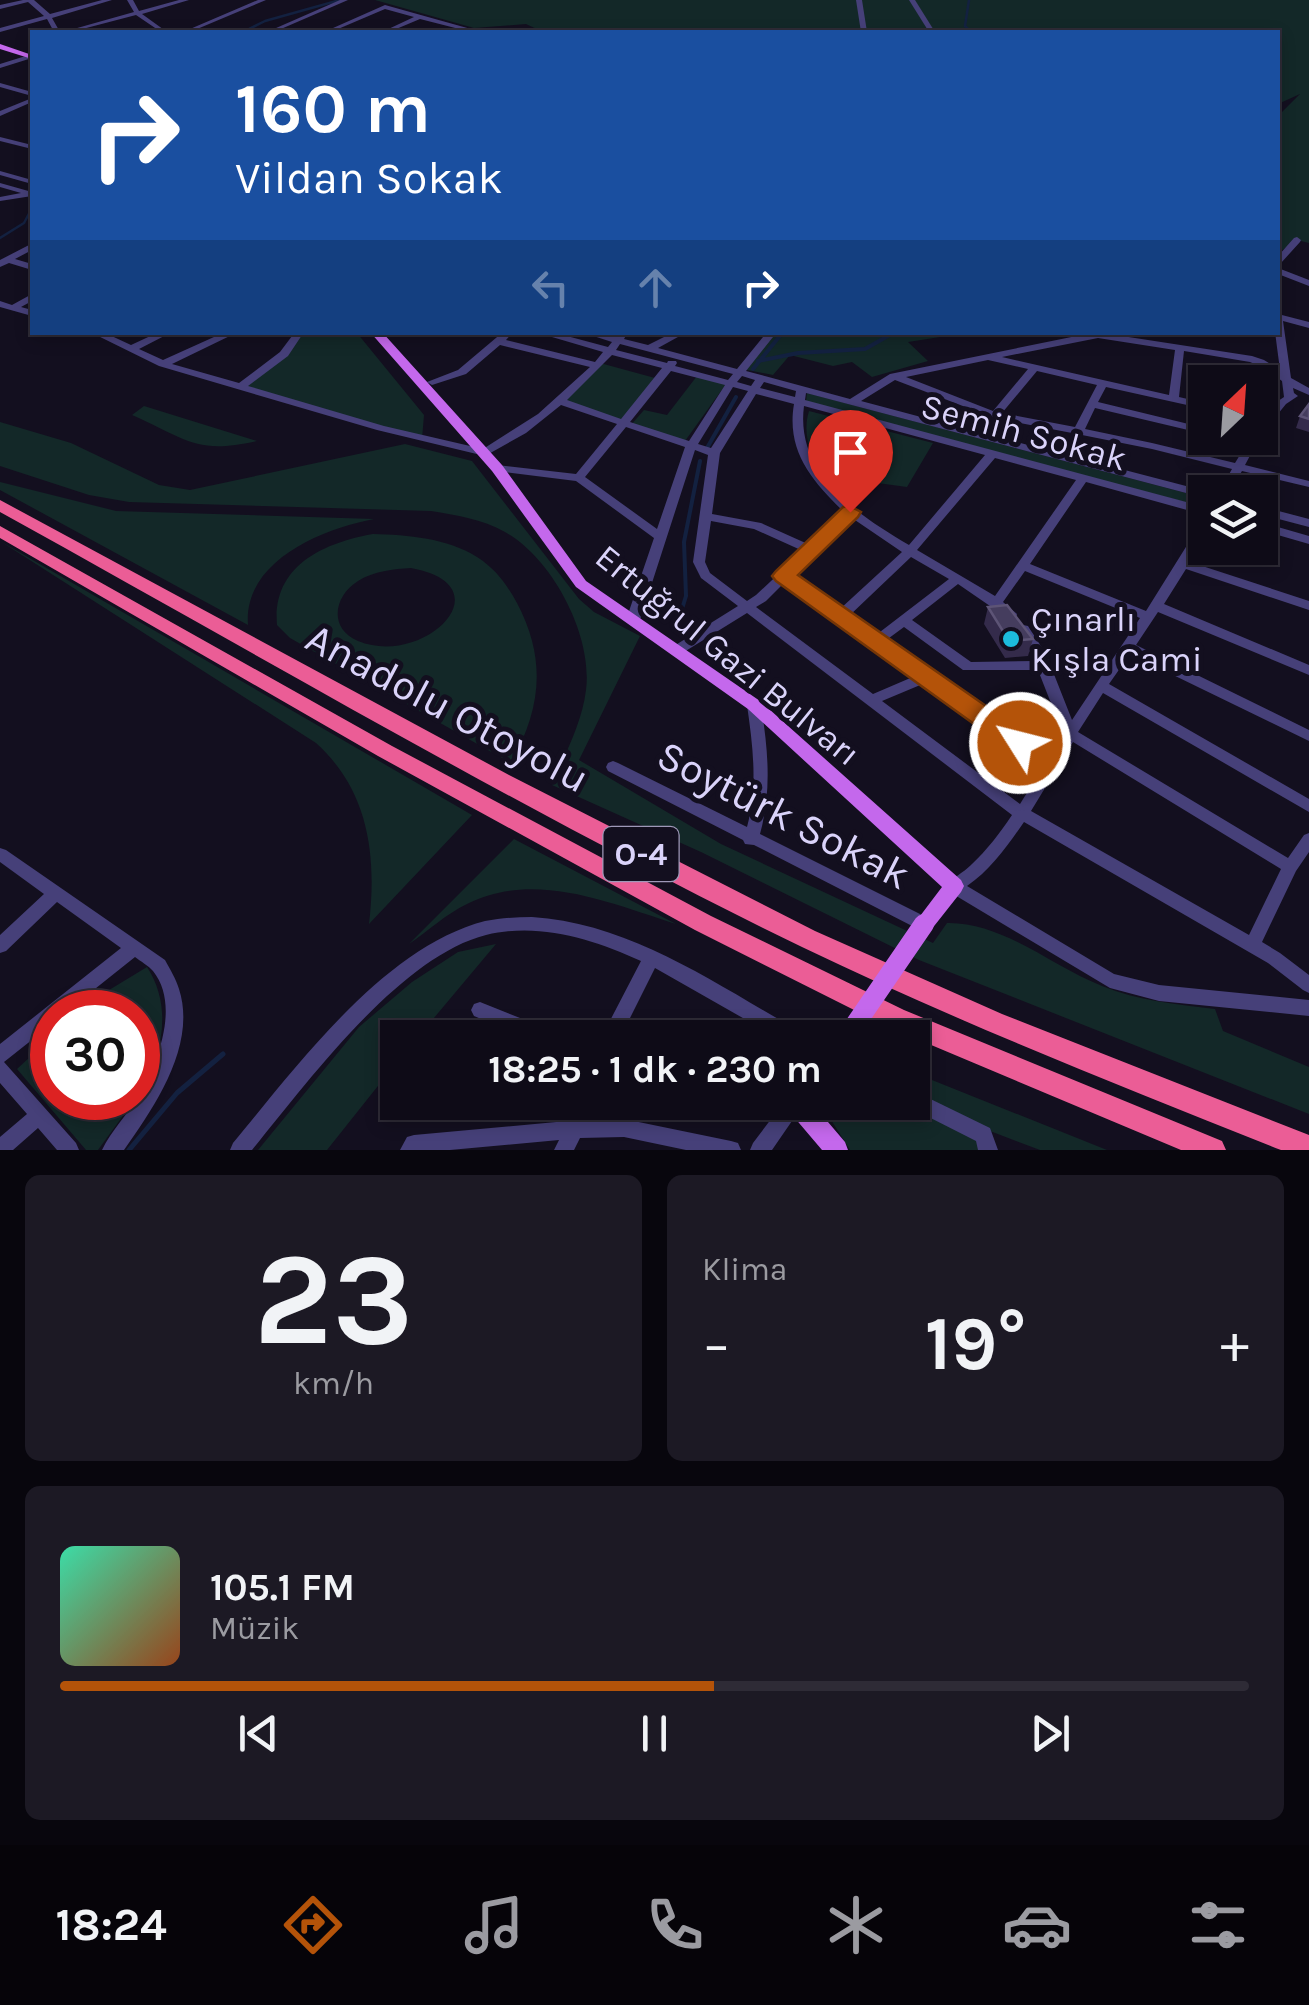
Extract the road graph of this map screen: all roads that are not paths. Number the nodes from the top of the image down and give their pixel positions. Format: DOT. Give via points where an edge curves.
graph roads {
  1 [pos="30,0"];
  2 [pos="109,0"];
  3 [pos="130,0"];
  4 [pos="186,0"];
  5 [pos="231,0"];
  6 [pos="262,0"];
  7 [pos="345,0"];
  8 [pos="860,0"];
  9 [pos="912,0"];
  10 [pos="375,4"];
  11 [pos="0,7"];
  12 [pos="244,8"];
  13 [pos="385,8"];
  14 [pos="138,14"];
  15 [pos="48,16"];
  16 [pos="420,16"];
  17 [pos="0,30"];
  18 [pos="56,30"];
  19 [pos="74,30"];
  20 [pos="160,30"];
  21 [pos="191,30"];
  22 [pos="276,30"];
  23 [pos="333,30"];
  24 [pos="389,30"];
  25 [pos="469,30"];
  26 [pos="864,30"];
  27 [pos="931,30"];
  28 [pos="0,44"];
  29 [pos="30,54"];
  30 [pos="30,56"];
  31 [pos="0,66"];
  32 [pos="2,87"];
  33 [pos="30,96"];
  34 [pos="30,98"];
  35 [pos="0,114"];
  36 [pos="0,139"];
  37 [pos="30,146"];
  38 [pos="0,173"];
  39 [pos="30,181"];
  40 [pos="0,186"];
  41 [pos="30,194"];
  42 [pos="30,194"];
  43 [pos="0,200"];
  44 [pos="1297,240"];
  45 [pos="30,248"];
  46 [pos="1280,259"];
  47 [pos="4,262"];
  48 [pos="30,266"];
  49 [pos="1280,272"];
  50 [pos="1309,283"];
  51 [pos="30,298"];
  52 [pos="0,304"];
  53 [pos="13,308"];
  54 [pos="30,313"];
  55 [pos="1280,319"];
  56 [pos="1309,324"];
  57 [pos="1280,334"];
  58 [pos="101,335"];
  59 [pos="161,335"];
  60 [pos="227,335"];
  61 [pos="298,335"];
  62 [pos="377,335"];
  63 [pos="388,335"];
  64 [pos="506,335"];
  65 [pos="551,335"];
  66 [pos="676,335"];
  67 [pos="772,335"];
  68 [pos="1162,335"];
  69 [pos="622,336"];
  70 [pos="1059,336"];
  71 [pos="498,342"];
  72 [pos="1147,342"];
  73 [pos="1180,347"];
  74 [pos="650,348"];
  75 [pos="131,349"];
  76 [pos="610,350"];
  77 [pos="984,356"];
  78 [pos="674,360"];
  79 [pos="163,364"];
  80 [pos="594,366"];
  81 [pos="1034,368"];
  82 [pos="894,376"];
  83 [pos="1286,379"];
  84 [pos="746,381"];
  85 [pos="432,382"];
  86 [pos="1103,383"];
  87 [pos="240,387"];
  88 [pos="801,388"];
  89 [pos="1309,393"];
  90 [pos="1289,397"];
  91 [pos="1174,399"];
  92 [pos="558,401"];
  93 [pos="852,402"];
  94 [pos="1188,402"];
  95 [pos="800,403"];
  96 [pos="1092,404"];
  97 [pos="1278,407"];
  98 [pos="996,416"];
  99 [pos="1162,420"];
  100 [pos="622,425"];
  101 [pos="1188,427"];
  102 [pos="1078,432"];
  103 [pos="985,437"];
  104 [pos="1152,446"];
  105 [pos="690,448"];
  106 [pos="484,453"];
  107 [pos="714,454"];
  108 [pos="992,454"];
  109 [pos="1244,455"];
  110 [pos="1065,457"];
  111 [pos="1237,467"];
  112 [pos="498,468"];
  113 [pos="1233,475"];
  114 [pos="580,478"];
  115 [pos="1083,478"];
  116 [pos="1309,484"];
  117 [pos="1188,490"];
  118 [pos="0,505"];
  119 [pos="1188,506"];
  120 [pos="850,512"];
  121 [pos="1278,515"];
  122 [pos="705,516"];
  123 [pos="1309,523"];
  124 [pos="0,531"];
  125 [pos="1278,531"];
  126 [pos="660,537"];
  127 [pos="1309,540"];
  128 [pos="811,550"];
  129 [pos="910,550"];
  130 [pos="1188,558"];
  131 [pos="1185,564"];
  132 [pos="1022,565"];
  133 [pos="784,576"];
  134 [pos="957,579"];
  135 [pos="997,602"];
  136 [pos="748,606"];
  137 [pos="1309,606"];
  138 [pos="1153,611"];
  139 [pos="842,616"];
  140 [pos="633,620"];
  141 [pos="903,620"];
  142 [pos="876,641"];
  143 [pos="1128,647"];
  144 [pos="678,649"];
  145 [pos="1043,665"];
  146 [pos="1309,670"];
  147 [pos="928,676"];
  148 [pos="1102,686"];
  149 [pos="872,700"];
  150 [pos="754,705"];
  151 [pos="1070,734"];
  152 [pos="1309,736"];
  153 [pos="1051,766"];
  154 [pos="613,767"];
  155 [pos="1309,806"];
  156 [pos="1021,813"];
  157 [pos="1309,839"];
  158 [pos="751,840"];
  159 [pos="0,854"];
  160 [pos="1290,867"];
  161 [pos="954,886"];
  162 [pos="55,894"];
  163 [pos="924,924"];
  164 [pos="0,946"];
  165 [pos="1252,946"];
  166 [pos="135,948"];
  167 [pos="651,959"];
  168 [pos="1306,981"];
  169 [pos="1309,1008"];
  170 [pos="480,1010"];
  171 [pos="505,1020"];
  172 [pos="619,1020"];
  173 [pos="762,1020"];
  174 [pos="858,1020"];
  175 [pos="0,1054"];
  176 [pos="0,1069"];
  177 [pos="30,1104"];
  178 [pos="930,1108"];
  179 [pos="34,1120"];
  180 [pos="44,1120"];
  181 [pos="576,1120"];
  182 [pos="783,1120"];
  183 [pos="810,1120"];
  184 [pos="574,1130"];
  185 [pos="1309,1148"];
  186 [pos="0,1149"];
  187 [pos="70,1150"];
  188 [pos="112,1150"];
  189 [pos="240,1150"];
  190 [pos="410,1150"];
  191 [pos="564,1150"];
  192 [pos="731,1150"];
  193 [pos="760,1150"];
  194 [pos="837,1150"];
  195 [pos="988,1150"];
  196 [pos="1213,1150"];
  1 -- 11 [label="street"];
  1 -- 15 [label="street"];
  2 -- 15 [label="street"];
  3 -- 14 [label="street"];
  4 -- 14 [label="street"];
  5 -- 12 [label="street"];
  6 -- 12 [label="street"];
  7 -- 22 [label="street"];
  8 -- 26 [label="street"];
  9 -- 27 [label="street"];
  10 -- 13 [label="street"];
  12 -- 21 [label="street"];
  13 -- 16 [label="street"];
  13 -- 23 [label="street"];
  14 -- 19 [label="street"];
  14 -- 20 [label="street"];
  15 -- 17 [label="street"];
  15 -- 18 [label="street"];
  16 -- 24 [label="street"];
  16 -- 25 [label="street"];
  28 -- 29 [label="main road"];
  30 -- 31 [label="street"];
  32 -- 33 [label="street"];
  34 -- 35 [label="street"];
  36 -- 37 [label="street"];
  38 -- 39 [label="street"];
  40 -- 41 [label="street"];
  42 -- 43 [label="street"];
  44 -- 46 [label="street"];
  45 -- 47 [label="street"];
  47 -- 48 [label="street"];
  49 -- 50 [label="street"];
  51 -- 53 [label="street"];
  52 -- 53 [label="street"];
  53 -- 54 [label="street"];
  55 -- 56 [label="street"];
  57 -- 83 [label="street"];
  58 -- 75 [label="street"];
  59 -- 75 [label="street"];
  60 -- 79 [label="street"];
  61 -- 87 [label="street"];
  62 -- 106 [label="main road, Ertuğrul Gazi Bulvarı"];
  63 -- 85 [label="main road, Ertuğrul Gazi Bulvarı"];
  64 -- 71 [label="street"];
  65 -- 76 [label="street, Semih Sokak"];
  66 -- 74 [label="street"];
  67 -- 84 [label="street"];
  68 -- 72 [label="street"];
  69 -- 74 [label="street, Semih Sokak"];
  69 -- 76 [label="street"];
  70 -- 72 [label="street"];
  70 -- 77 [label="street"];
  71 -- 80 [label="street"];
  71 -- 85 [label="street" via="462,372"];
  72 -- 73 [label="street"];
  73 -- 83 [label="street" via="1265,363"];
  73 -- 91 [label="street"];
  74 -- 78 [label="street, Semih Sokak"];
  75 -- 79 [label="street"];
  76 -- 78 [label="street, Semih Sokak"];
  76 -- 80 [label="street"];
  77 -- 81 [label="street"];
  77 -- 82 [label="street"];
  78 -- 84 [label="street, Semih Sokak"];
  78 -- 100 [label="street"];
  79 -- 87 [label="street"];
  80 -- 92 [label="street"];
  81 -- 86 [label="street"];
  81 -- 98 [label="street"];
  82 -- 93 [label="street"];
  82 -- 98 [label="street"];
  83 -- 89 [label="street"];
  83 -- 90 [label="street"];
  84 -- 88 [label="street, Semih Sokak"];
  84 -- 95 [label="street, Semih Sokak"];
  84 -- 105 [label="street"];
  84 -- 107 [label="street"];
  85 -- 106 [label="main road, Ertuğrul Gazi Bulvarı"];
  86 -- 91 [label="street"];
  86 -- 96 [label="street"];
  87 -- 106 [label="street"];
  88 -- 93 [label="street, Semih Sokak"];
  88 -- 95 [label="street"];
  89 -- 90 [label="street"];
  90 -- 97 [label="street"];
  91 -- 94 [label="street"];
  92 -- 100 [label="street"];
  92 -- 106 [label="street" via="515,438"];
  93 -- 103 [label="street, Semih Sokak"];
  95 -- 108 [label="street, Semih Sokak"];
  95 -- 120 [label="street" via="804,453"];
  96 -- 99 [label="street"];
  96 -- 102 [label="street"];
  98 -- 102 [label="street"];
  98 -- 103 [label="street"];
  99 -- 101 [label="street"];
  99 -- 104 [label="street"];
  100 -- 105 [label="street"];
  100 -- 114 [label="street"];
  102 -- 104 [label="street"];
  102 -- 110 [label="street"];
  103 -- 110 [label="street, Semih Sokak"];
  104 -- 111 [label="street"];
  105 -- 107 [label="street"];
  105 -- 126 [label="street"];
  106 -- 112 [label="main road, Ertuğrul Gazi Bulvarı"];
  107 -- 122 [label="street"];
  108 -- 115 [label="street, Semih Sokak"];
  108 -- 129 [label="street"];
  109 -- 111 [label="street"];
  110 -- 117 [label="street, Semih Sokak"];
  111 -- 113 [label="street"];
  111 -- 116 [label="street"];
  112 -- 114 [label="street"];
  112 -- 140 [label="main road, Ertuğrul Gazi Bulvarı" via="581,584"];
  114 -- 126 [label="street"];
  115 -- 119 [label="street, Semih Sokak"];
  115 -- 132 [label="street"];
  118 -- 185 [label="highway, Anadolu Otoyolu / O-4" via="404,728 809,939 973,1013"];
  120 -- 128 [label="street"];
  120 -- 129 [label="street"];
  121 -- 123 [label="street"];
  122 -- 128 [label="street" via="757,526"];
  122 -- 136 [label="street" via="705,575"];
  124 -- 196 [label="highway, Anadolu Otoyolu / O-4" via="703,923 896,1018"];
  125 -- 127 [label="street"];
  126 -- 140 [label="street"];
  128 -- 133 [label="street"];
  129 -- 134 [label="street"];
  129 -- 139 [label="street"];
  130 -- 131 [label="street"];
  131 -- 137 [label="street"];
  131 -- 138 [label="street"];
  132 -- 135 [label="street"];
  132 -- 138 [label="street"];
  133 -- 136 [label="street"];
  133 -- 139 [label="street"];
  134 -- 135 [label="street"];
  134 -- 141 [label="street"];
  135 -- 145 [label="street" via="1017,619"];
  136 -- 144 [label="street"];
  136 -- 149 [label="street"];
  138 -- 143 [label="street"];
  138 -- 146 [label="street"];
  139 -- 142 [label="street"];
  140 -- 144 [label="main road, Ertuğrul Gazi Bulvarı"];
  141 -- 142 [label="street"];
  141 -- 145 [label="street" via="968,667"];
  142 -- 147 [label="street"];
  143 -- 148 [label="street"];
  143 -- 152 [label="street"];
  144 -- 150 [label="main road, Ertuğrul Gazi Bulvarı"];
  145 -- 151 [label="street"];
  147 -- 149 [label="street"];
  147 -- 153 [label="street"];
  148 -- 151 [label="street"];
  148 -- 155 [label="street"];
  149 -- 156 [label="street"];
  150 -- 158 [label="street" via="765,774"];
  150 -- 161 [label="main road, Ertuğrul Gazi Bulvarı"];
  151 -- 153 [label="street"];
  151 -- 160 [label="street"];
  153 -- 156 [label="street"];
  154 -- 158 [label="street, Soytürk Sokak"];
  156 -- 161 [label="street" via="971,879"];
  156 -- 165 [label="street"];
  157 -- 160 [label="street"];
  158 -- 163 [label="street, Soytürk Sokak"];
  159 -- 162 [label="street"];
  160 -- 165 [label="street"];
  161 -- 163 [label="main road"];
  161 -- 169 [label="street" via="1110,980 1160,993"];
  162 -- 164 [label="street"];
  162 -- 166 [label="street"];
  163 -- 174 [label="main road, bridge"];
  165 -- 168 [label="street"];
  166 -- 175 [label="street"];
  166 -- 188 [label="street" via="172,984 175,1026 157,1078"];
  167 -- 172 [label="street"];
  167 -- 173 [label="street"];
  167 -- 189 [label="street" via="558,927 470,933 415,966 360,1012"];
  170 -- 171 [label="street"];
  176 -- 177 [label="street"];
  178 -- 195 [label="street" via="984,1135"];
  179 -- 186 [label="street"];
  180 -- 187 [label="street"];
  181 -- 184 [label="street"];
  182 -- 193 [label="street"];
  183 -- 194 [label="main road"];
  184 -- 190 [label="street" via="414,1144"];
  184 -- 191 [label="street"];
  184 -- 192 [label="street" via="624,1128"];
}
